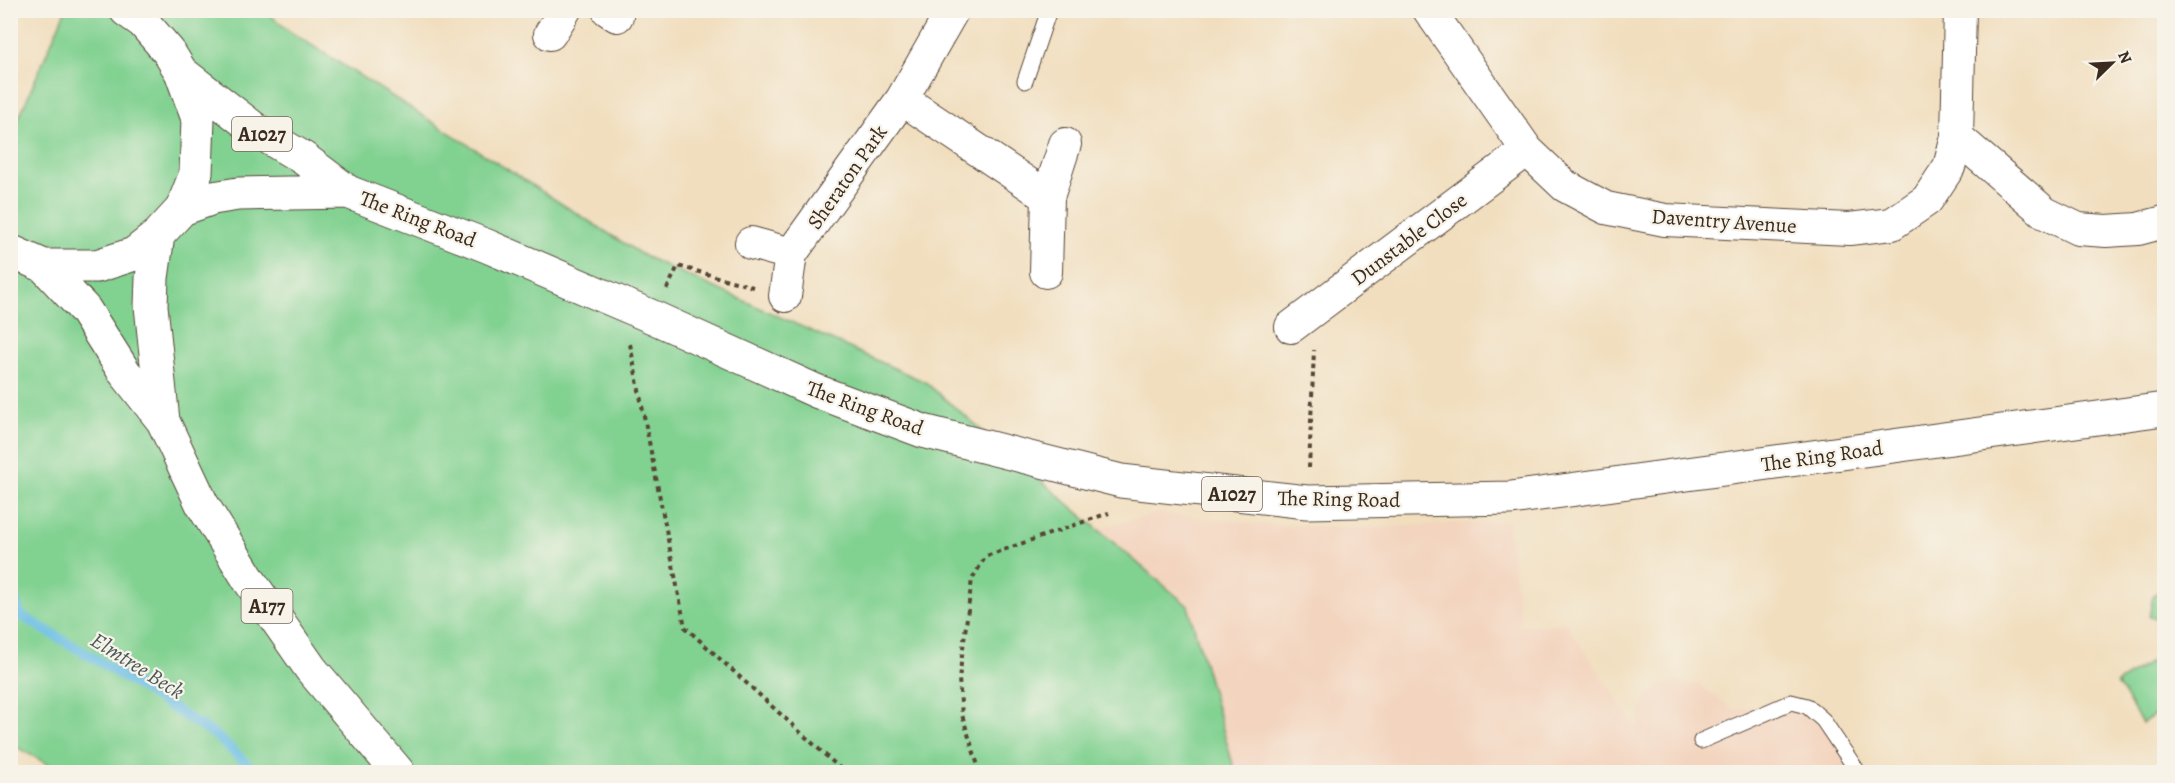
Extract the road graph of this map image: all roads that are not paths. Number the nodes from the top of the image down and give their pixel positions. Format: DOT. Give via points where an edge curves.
graph roads {
  1 [pos="953,10"];
  2 [pos="1049,10"];
  3 [pos="1960,10"];
  4 [pos="136,14"];
  5 [pos="1441,15"];
  6 [pos="181,72"];
  7 [pos="1025,81"];
  8 [pos="902,99"];
  9 [pos="1957,137"];
  10 [pos="1065,144"];
  11 [pos="1527,150"];
  12 [pos="348,192"];
  13 [pos="1048,197"];
  14 [pos="182,208"];
  15 [pos="2164,222"];
  16 [pos="158,235"];
  17 [pos="751,243"];
  18 [pos="10,251"];
  19 [pos="791,254"];
  20 [pos="44,266"];
  21 [pos="1046,272"];
  22 [pos="785,296"];
  23 [pos="1291,327"];
  24 [pos="2164,409"];
  25 [pos="163,421"];
  26 [pos="1701,741"];
  27 [pos="398,772"];
  28 [pos="1858,772"];
  1 -- 8 [label="street, Sheraton Park"];
  2 -- 7 [label="lane"];
  3 -- 9 [label="street, Daventry Avenue"];
  4 -- 6 [label="main road"];
  5 -- 11 [label="street, Daventry Avenue"];
  6 -- 12 [label="main road, The Ring Road / A1027" via="256,130 303,158"];
  6 -- 14 [label="main road" via="198,118 196,173"];
  8 -- 13 [label="street"];
  8 -- 19 [label="street, Sheraton Park"];
  9 -- 11 [label="street, Daventry Avenue" via="1949,167 1927,200 1892,224 1849,229 1665,220 1606,208 1564,186"];
  9 -- 15 [label="street" via="2044,213 2078,229 2127,230"];
  10 -- 13 [label="street"];
  11 -- 23 [label="street, Dunstable Close"];
  12 -- 14 [label="main road, The Ring Road / A1027" via="238,194"];
  12 -- 24 [label="main road, The Ring Road / A1027" via="655,318 816,392 923,431 1120,481 1307,502 1511,498"];
  13 -- 21 [label="street"];
  14 -- 16 [label="main road"];
  16 -- 20 [label="main road" via="134,254 97,266"];
  16 -- 25 [label="main road, A177" via="151,306"];
  17 -- 19 [label="street"];
  18 -- 20 [label="main road"];
  19 -- 22 [label="street, Sheraton Park"];
  20 -- 25 [label="main road, A177" via="85,310 124,373"];
  25 -- 27 [label="main road, A177" via="201,504 249,580 311,669"];
  26 -- 28 [label="lane" via="1791,702 1807,706 1823,720"];
}
